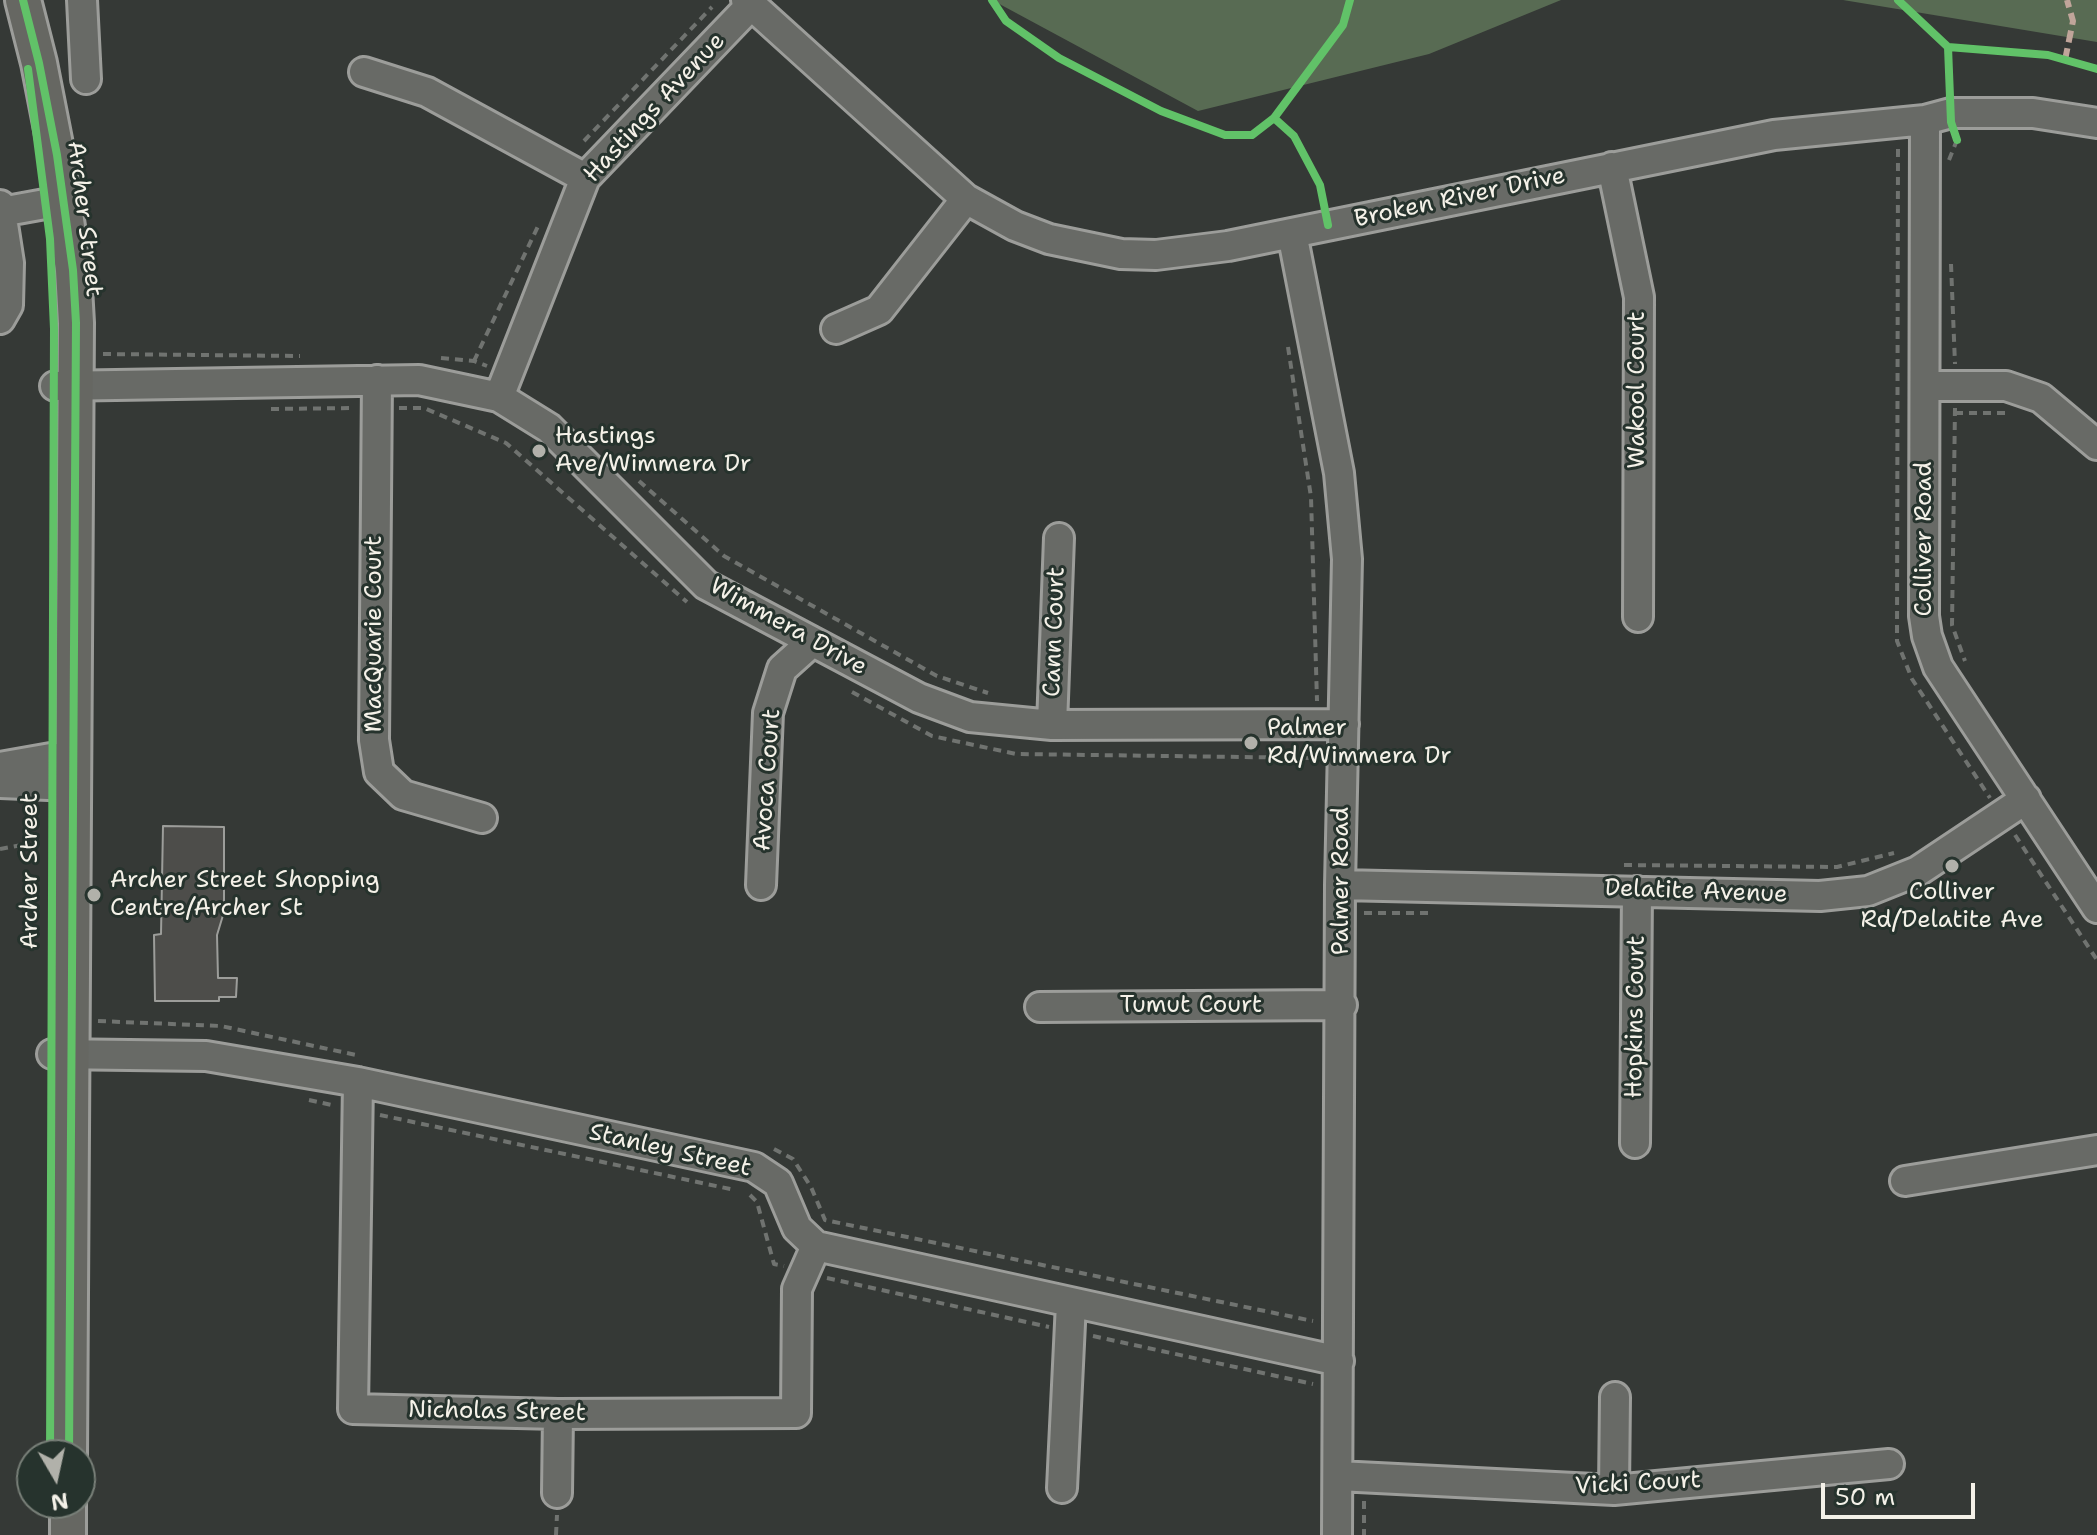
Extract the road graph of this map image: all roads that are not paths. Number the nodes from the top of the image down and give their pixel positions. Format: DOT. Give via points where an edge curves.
graph roads {
  1 [pos="23,0"];
  2 [pos="82,0"];
  3 [pos="748,3"];
  4 [pos="364,72"];
  5 [pos="86,79"];
  6 [pos="2097,123"];
  7 [pos="1944,127"];
  8 [pos="1612,167"];
  9 [pos="585,178"];
  10 [pos="966,199"];
  11 [pos="0,205"];
  12 [pos="1,212"];
  13 [pos="54,218"];
  14 [pos="1292,233"];
  15 [pos="0,319"];
  16 [pos="836,329"];
  17 [pos="377,380"];
  18 [pos="67,386"];
  19 [pos="504,386"];
  20 [pos="1925,386"];
  21 [pos="2097,445"];
  22 [pos="1059,538"];
  23 [pos="1638,617"];
  24 [pos="812,642"];
  25 [pos="1331,724"];
  26 [pos="1052,725"];
  27 [pos="0,767"];
  28 [pos="62,772"];
  29 [pos="0,783"];
  30 [pos="2026,799"];
  31 [pos="482,818"];
  32 [pos="761,885"];
  33 [pos="1340,885"];
  34 [pos="1637,891"];
  35 [pos="2097,908"];
  36 [pos="1342,1005"];
  37 [pos="1040,1007"];
  38 [pos="62,1054"];
  39 [pos="358,1082"];
  40 [pos="1635,1143"];
  41 [pos="2097,1150"];
  42 [pos="1905,1181"];
  43 [pos="816,1246"];
  44 [pos="1070,1317"];
  45 [pos="1326,1358"];
  46 [pos="1615,1397"];
  47 [pos="60,1413"];
  48 [pos="558,1414"];
  49 [pos="54,1439"];
  50 [pos="66,1439"];
  51 [pos="1889,1464"];
  52 [pos="1338,1476"];
  53 [pos="1062,1488"];
  54 [pos="1614,1490"];
  55 [pos="557,1493"];
  56 [pos="1337,1535"];
  1 -- 13 [label="main road, Archer Street" via="39,63"];
  2 -- 5 [label="street"];
  3 -- 9 [label="street, Hastings Avenue"];
  3 -- 10 [label="street, Broken River Drive"];
  4 -- 9 [label="street" via="427,92"];
  6 -- 7 [label="street, Broken River Drive" via="2033,113 1951,113"];
  7 -- 8 [label="street, Broken River Drive" via="1774,135"];
  7 -- 20 [label="street, Colliver Road"];
  8 -- 14 [label="street, Broken River Drive"];
  8 -- 23 [label="street, Wakool Court" via="1639,297"];
  9 -- 19 [label="street, Hastings Avenue"];
  10 -- 14 [label="street, Broken River Drive" via="1049,239 1121,254 1192,252"];
  10 -- 16 [label="street" via="879,310"];
  11 -- 12 [label="street"];
  12 -- 13 [label="street"];
  12 -- 15 [label="street" via="9,263 8,305"];
  13 -- 18 [label="main road, Archer Street"];
  14 -- 25 [label="street, Palmer Road" via="1339,473 1347,559"];
  17 -- 18 [label="street, Wimmera Drive"];
  17 -- 19 [label="street, Wimmera Drive"];
  17 -- 31 [label="street, MacQuarie Court" via="374,740 379,772 403,795"];
  18 -- 28 [label="main road, Archer Street"];
  19 -- 24 [label="street, Wimmera Drive" via="706,585"];
  20 -- 21 [label="street" via="1955,400 2006,386 2041,398"];
  20 -- 30 [label="street, Colliver Road" via="1927,636 1938,667"];
  22 -- 26 [label="street, Cann Court"];
  24 -- 26 [label="street, Wimmera Drive" via="919,698 970,717"];
  24 -- 32 [label="street, Avoca Court" via="782,669 768,713"];
  25 -- 26 [label="street, Wimmera Drive"];
  25 -- 33 [label="street, Palmer Road"];
  27 -- 28 [label="street"];
  28 -- 29 [label="street"];
  28 -- 38 [label="main road, Archer Street"];
  30 -- 34 [label="street, Delatite Avenue" via="1918,871 1868,891 1820,896"];
  30 -- 35 [label="street, Colliver Road"];
  33 -- 34 [label="street, Delatite Avenue"];
  33 -- 36 [label="street, Palmer Road"];
  34 -- 40 [label="street, Hopkins Court"];
  36 -- 37 [label="street, Tumut Court"];
  36 -- 45 [label="street, Palmer Road"];
  38 -- 39 [label="street, Stanley Street" via="206,1056"];
  38 -- 47 [label="main road, Archer Street"];
  39 -- 43 [label="street, Stanley Street" via="754,1167 778,1183 797,1228"];
  39 -- 48 [label="street, Nicholas Street" via="353,1409"];
  41 -- 42 [label="street"];
  43 -- 44 [label="street"];
  43 -- 48 [label="street, Nicholas Street" via="797,1289 796,1413"];
  44 -- 45 [label="street"];
  44 -- 53 [label="street"];
  45 -- 52 [label="street, Palmer Road"];
  46 -- 54 [label="street"];
  47 -- 49 [label="main road, Archer Street"];
  47 -- 50 [label="main road, Archer Street"];
  48 -- 55 [label="street"];
  51 -- 54 [label="street, Vicki Court"];
  52 -- 54 [label="street, Vicki Court"];
  52 -- 56 [label="street, Palmer Road"];
}
